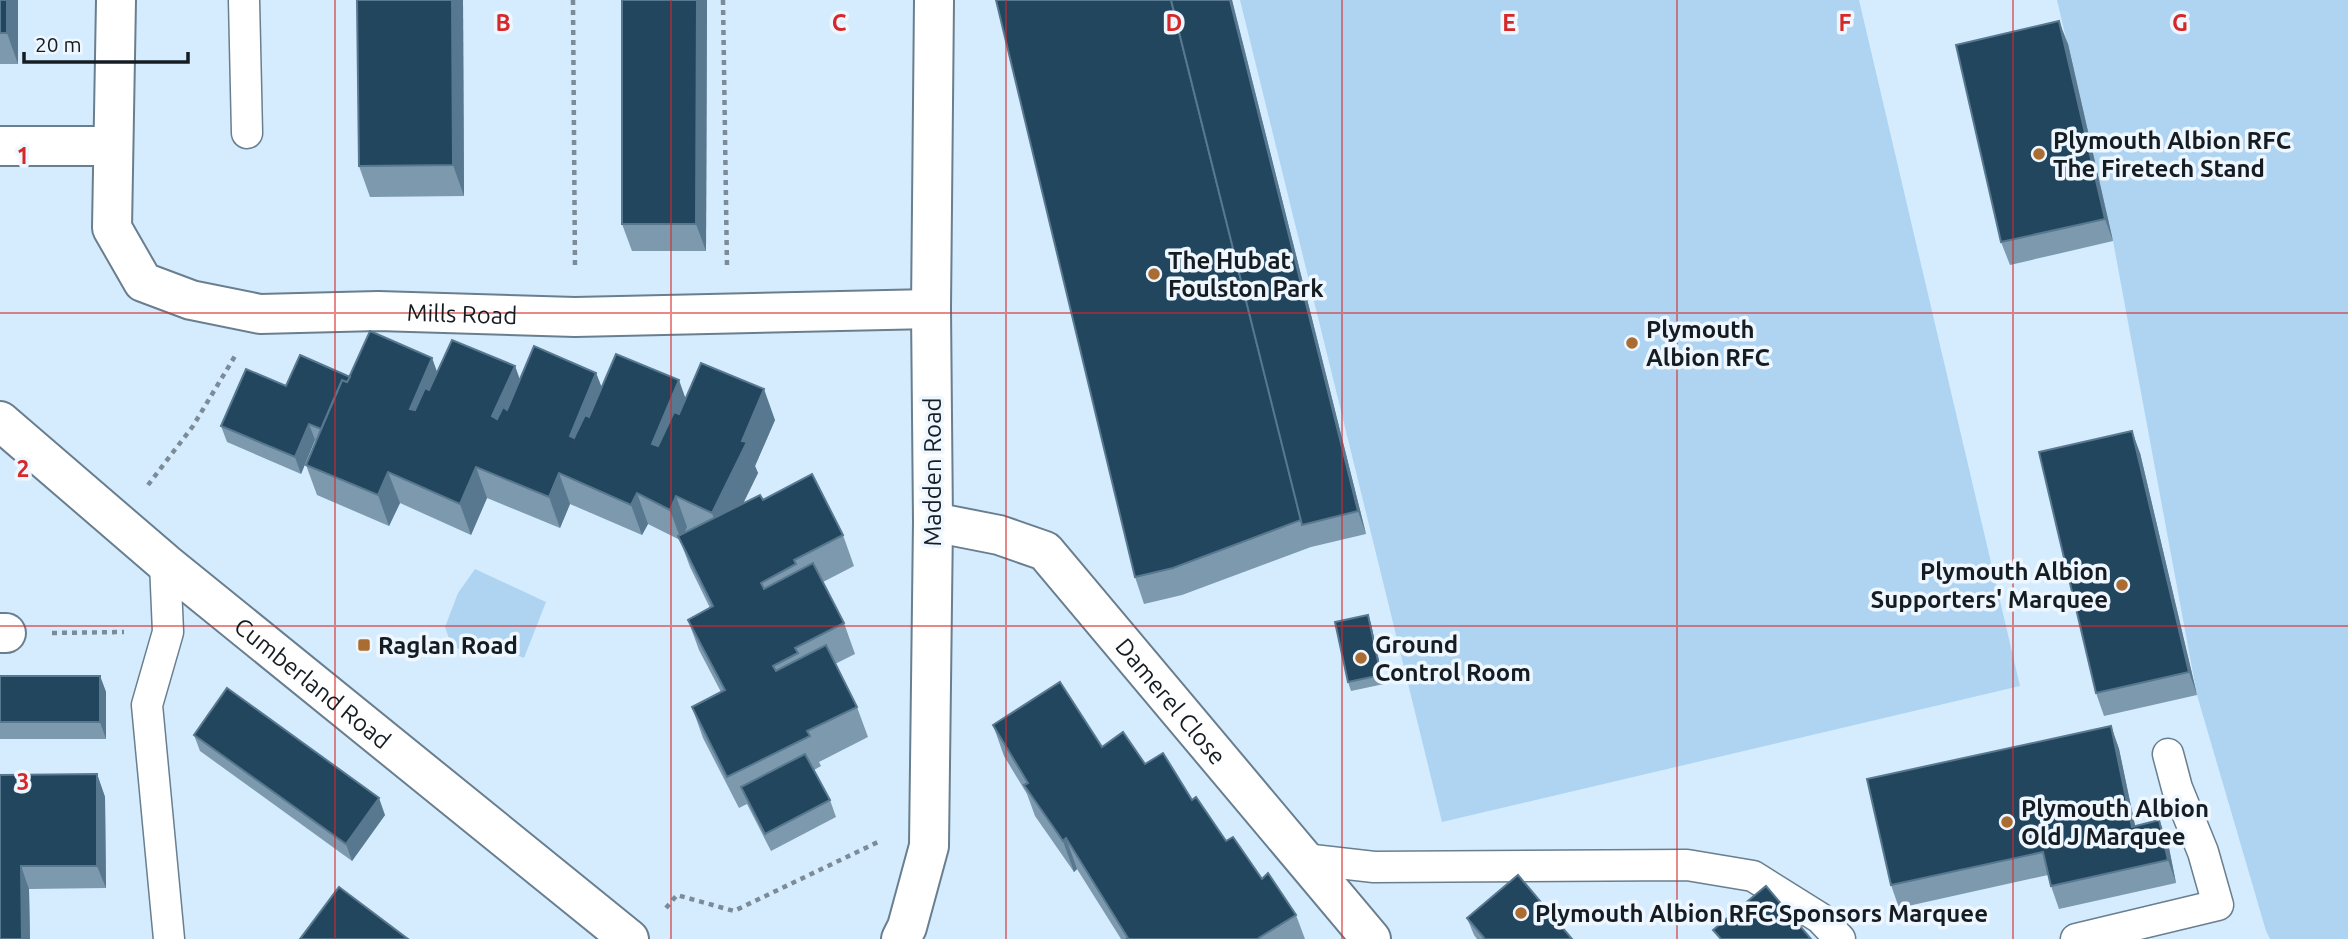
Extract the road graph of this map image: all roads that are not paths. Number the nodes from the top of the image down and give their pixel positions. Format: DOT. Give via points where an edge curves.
graph roads {
  1 [pos="116,0"];
  2 [pos="244,0"];
  3 [pos="934,0"];
  4 [pos="247,133"];
  5 [pos="0,146"];
  6 [pos="113,146"];
  7 [pos="931,309"];
  8 [pos="0,421"];
  9 [pos="933,522"];
  10 [pos="165,563"];
  11 [pos="2168,754"];
  12 [pos="1304,859"];
  13 [pos="1840,938"];
  14 [pos="169,939"];
  15 [pos="629,939"];
  16 [pos="901,939"];
  17 [pos="1371,939"];
  18 [pos="2076,939"];
  1 -- 6 [label="street, Mills Road"];
  2 -- 4 [label="lane"];
  3 -- 7 [label="street, Madden Road"];
  5 -- 6 [label="street"];
  6 -- 7 [label="street, Mills Road" via="112,228 142,282 191,300 261,314 378,311 575,317"];
  7 -- 9 [label="street, Madden Road"];
  8 -- 10 [label="street, Cumberland Road"];
  9 -- 12 [label="street, Damerel Close" via="999,535 1045,551"];
  9 -- 16 [label="street, Madden Road" via="929,846"];
  10 -- 14 [label="lane" via="168,632 147,705"];
  10 -- 15 [label="street, Cumberland Road"];
  11 -- 18 [label="lane" via="2218,905"];
  12 -- 13 [label="lane" via="1374,867 1687,865 1753,876 1820,918"];
  12 -- 17 [label="street, Damerel Close"];
}
